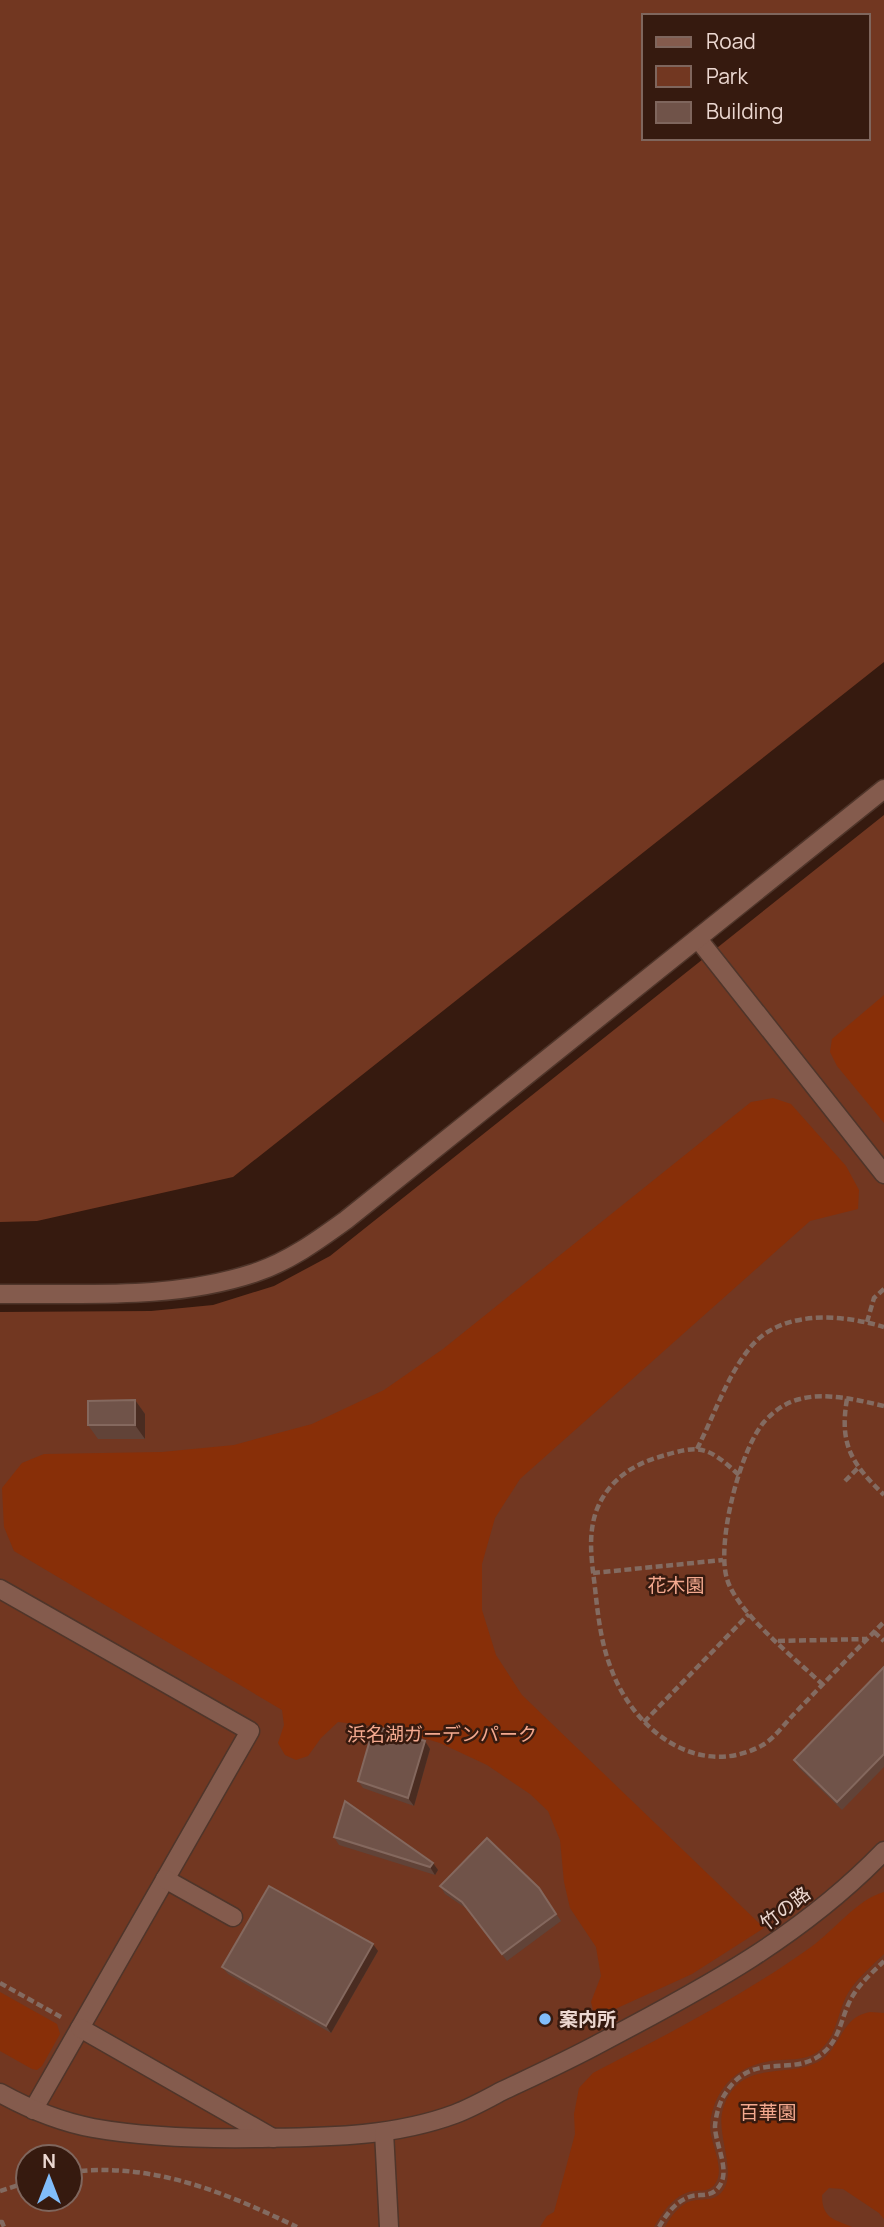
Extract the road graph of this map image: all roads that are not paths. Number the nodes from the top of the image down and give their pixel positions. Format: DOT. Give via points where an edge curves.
graph roads {
  1 [pos="884,789"];
  2 [pos="698,939"];
  3 [pos="884,1174"];
  4 [pos="0,1294"];
  5 [pos="0,1589"];
  6 [pos="884,1851"];
  7 [pos="165,1879"];
  8 [pos="233,1917"];
  9 [pos="80,2028"];
  10 [pos="0,2093"];
  11 [pos="33,2110"];
  12 [pos="384,2132"];
  13 [pos="273,2138"];
  14 [pos="389,2223"];
  1 -- 2 [label="lane"];
  2 -- 3 [label="lane"];
  2 -- 4 [label="lane" via="303,1251 256,1273 205,1287"];
  5 -- 7 [label="lane" via="250,1731"];
  6 -- 12 [label="lane, 竹の路" via="798,1928 702,1989 565,2062 454,2114"];
  7 -- 8 [label="lane"];
  7 -- 9 [label="lane"];
  9 -- 11 [label="lane"];
  9 -- 13 [label="lane"];
  10 -- 11 [label="lane, 竹の路"];
  11 -- 13 [label="lane, 竹の路" via="92,2128 149,2135"];
  12 -- 13 [label="lane, 竹の路"];
  12 -- 14 [label="lane"];
}
